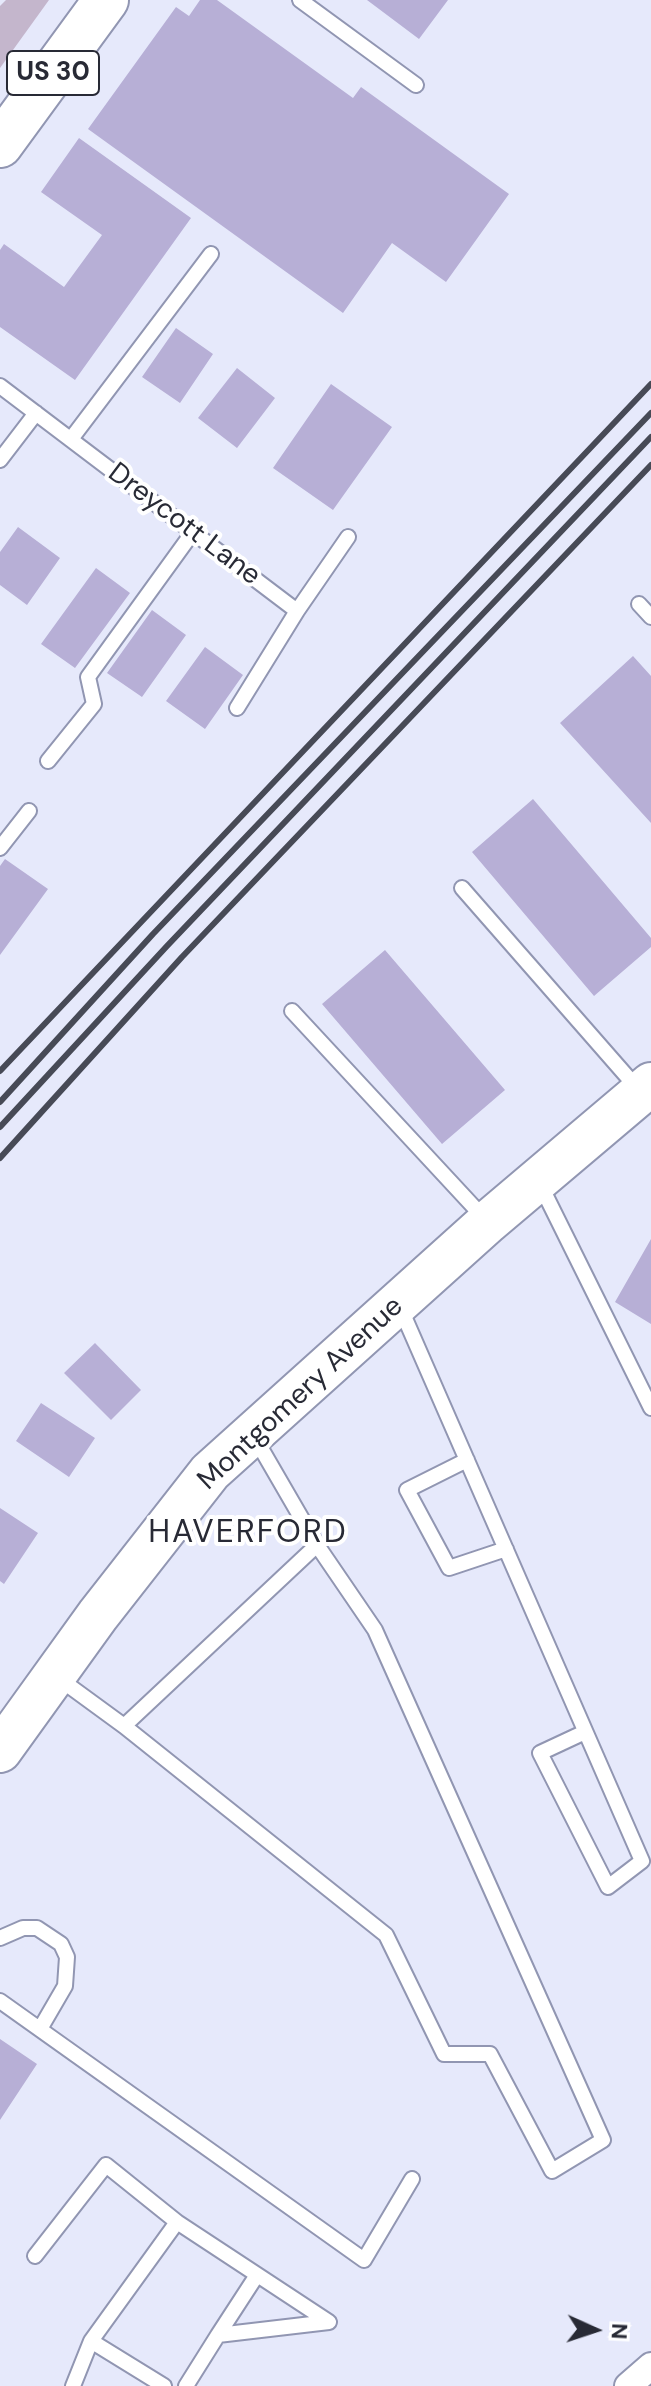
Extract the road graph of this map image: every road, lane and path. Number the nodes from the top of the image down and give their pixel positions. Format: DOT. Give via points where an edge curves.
graph roads {
  1 [pos="106,0"];
  2 [pos="300,0"];
  3 [pos="416,85"];
  4 [pos="0,145"];
  5 [pos="211,254"];
  6 [pos="0,386"];
  7 [pos="36,413"];
  8 [pos="71,439"];
  9 [pos="0,460"];
  10 [pos="193,532"];
  11 [pos="348,537"];
  12 [pos="639,604"];
  13 [pos="297,611"];
  14 [pos="651,617"];
  15 [pos="237,708"];
  16 [pos="48,761"];
  17 [pos="29,811"];
  18 [pos="0,848"];
  19 [pos="462,888"];
  20 [pos="292,1011"];
  21 [pos="646,1088"];
  22 [pos="539,1182"];
  23 [pos="488,1222"];
  24 [pos="399,1303"];
  25 [pos="651,1408"];
  26 [pos="253,1434"];
  27 [pos="467,1460"];
  28 [pos="317,1545"];
  29 [pos="506,1549"];
  30 [pos="55,1675"];
  31 [pos="124,1726"];
  32 [pos="585,1732"];
  33 [pos="0,1751"];
  34 [pos="0,1938"];
  35 [pos="0,2001"];
  36 [pos="40,2029"];
  37 [pos="412,2179"];
  38 [pos="177,2222"];
  39 [pos="35,2256"];
  40 [pos="257,2275"];
  41 [pos="218,2335"];
  42 [pos="91,2341"];
  43 [pos="651,2366"];
  44 [pos="141,2380"];
  45 [pos="73,2386"];
  46 [pos="164,2386"];
  47 [pos="186,2386"];
  48 [pos="628,2386"];
  1 -- 4 [label="highway, US 30"];
  2 -- 3 [label="lane"];
  5 -- 8 [label="lane"];
  6 -- 7 [label="lane, Dreycott Lane"];
  7 -- 8 [label="lane, Dreycott Lane"];
  7 -- 9 [label="lane"];
  8 -- 10 [label="lane, Dreycott Lane"];
  10 -- 13 [label="lane, Dreycott Lane"];
  10 -- 16 [label="lane" via="88,677 94,704"];
  11 -- 13 [label="lane"];
  12 -- 14 [label="lane"];
  13 -- 15 [label="lane"];
  17 -- 18 [label="lane"];
  19 -- 21 [label="lane"];
  20 -- 23 [label="lane"];
  21 -- 22 [label="main road, Montgomery Avenue"];
  22 -- 23 [label="main road, Montgomery Avenue"];
  22 -- 25 [label="lane"];
  23 -- 24 [label="main road, Montgomery Avenue"];
  24 -- 26 [label="main road, Montgomery Avenue"];
  24 -- 27 [label="lane"];
  26 -- 28 [label="lane"];
  26 -- 30 [label="main road, Montgomery Avenue" via="210,1472"];
  27 -- 29 [label="lane"];
  27 -- 29 [label="lane" via="407,1490 449,1568"];
  28 -- 31 [label="lane"];
  28 -- 31 [label="lane" via="375,1630 603,2140 552,2171 490,2054 444,2054 386,1935"];
  29 -- 32 [label="lane"];
  30 -- 31 [label="lane"];
  30 -- 33 [label="main road, Montgomery Avenue"];
  32 -- 32 [label="lane" via="642,1861 608,1887 540,1753"];
  34 -- 36 [label="lane" via="37,1928 61,1944 67,1957 65,1986"];
  35 -- 36 [label="lane"];
  36 -- 37 [label="lane" via="364,2260"];
  38 -- 39 [label="lane" via="106,2165"];
  38 -- 40 [label="lane"];
  38 -- 42 [label="lane"];
  40 -- 41 [label="lane"];
  40 -- 41 [label="lane" via="329,2322"];
  41 -- 47 [label="lane"];
  42 -- 44 [label="lane"];
  42 -- 45 [label="lane"];
  43 -- 48 [label="street"];
  44 -- 46 [label="lane"];
}
